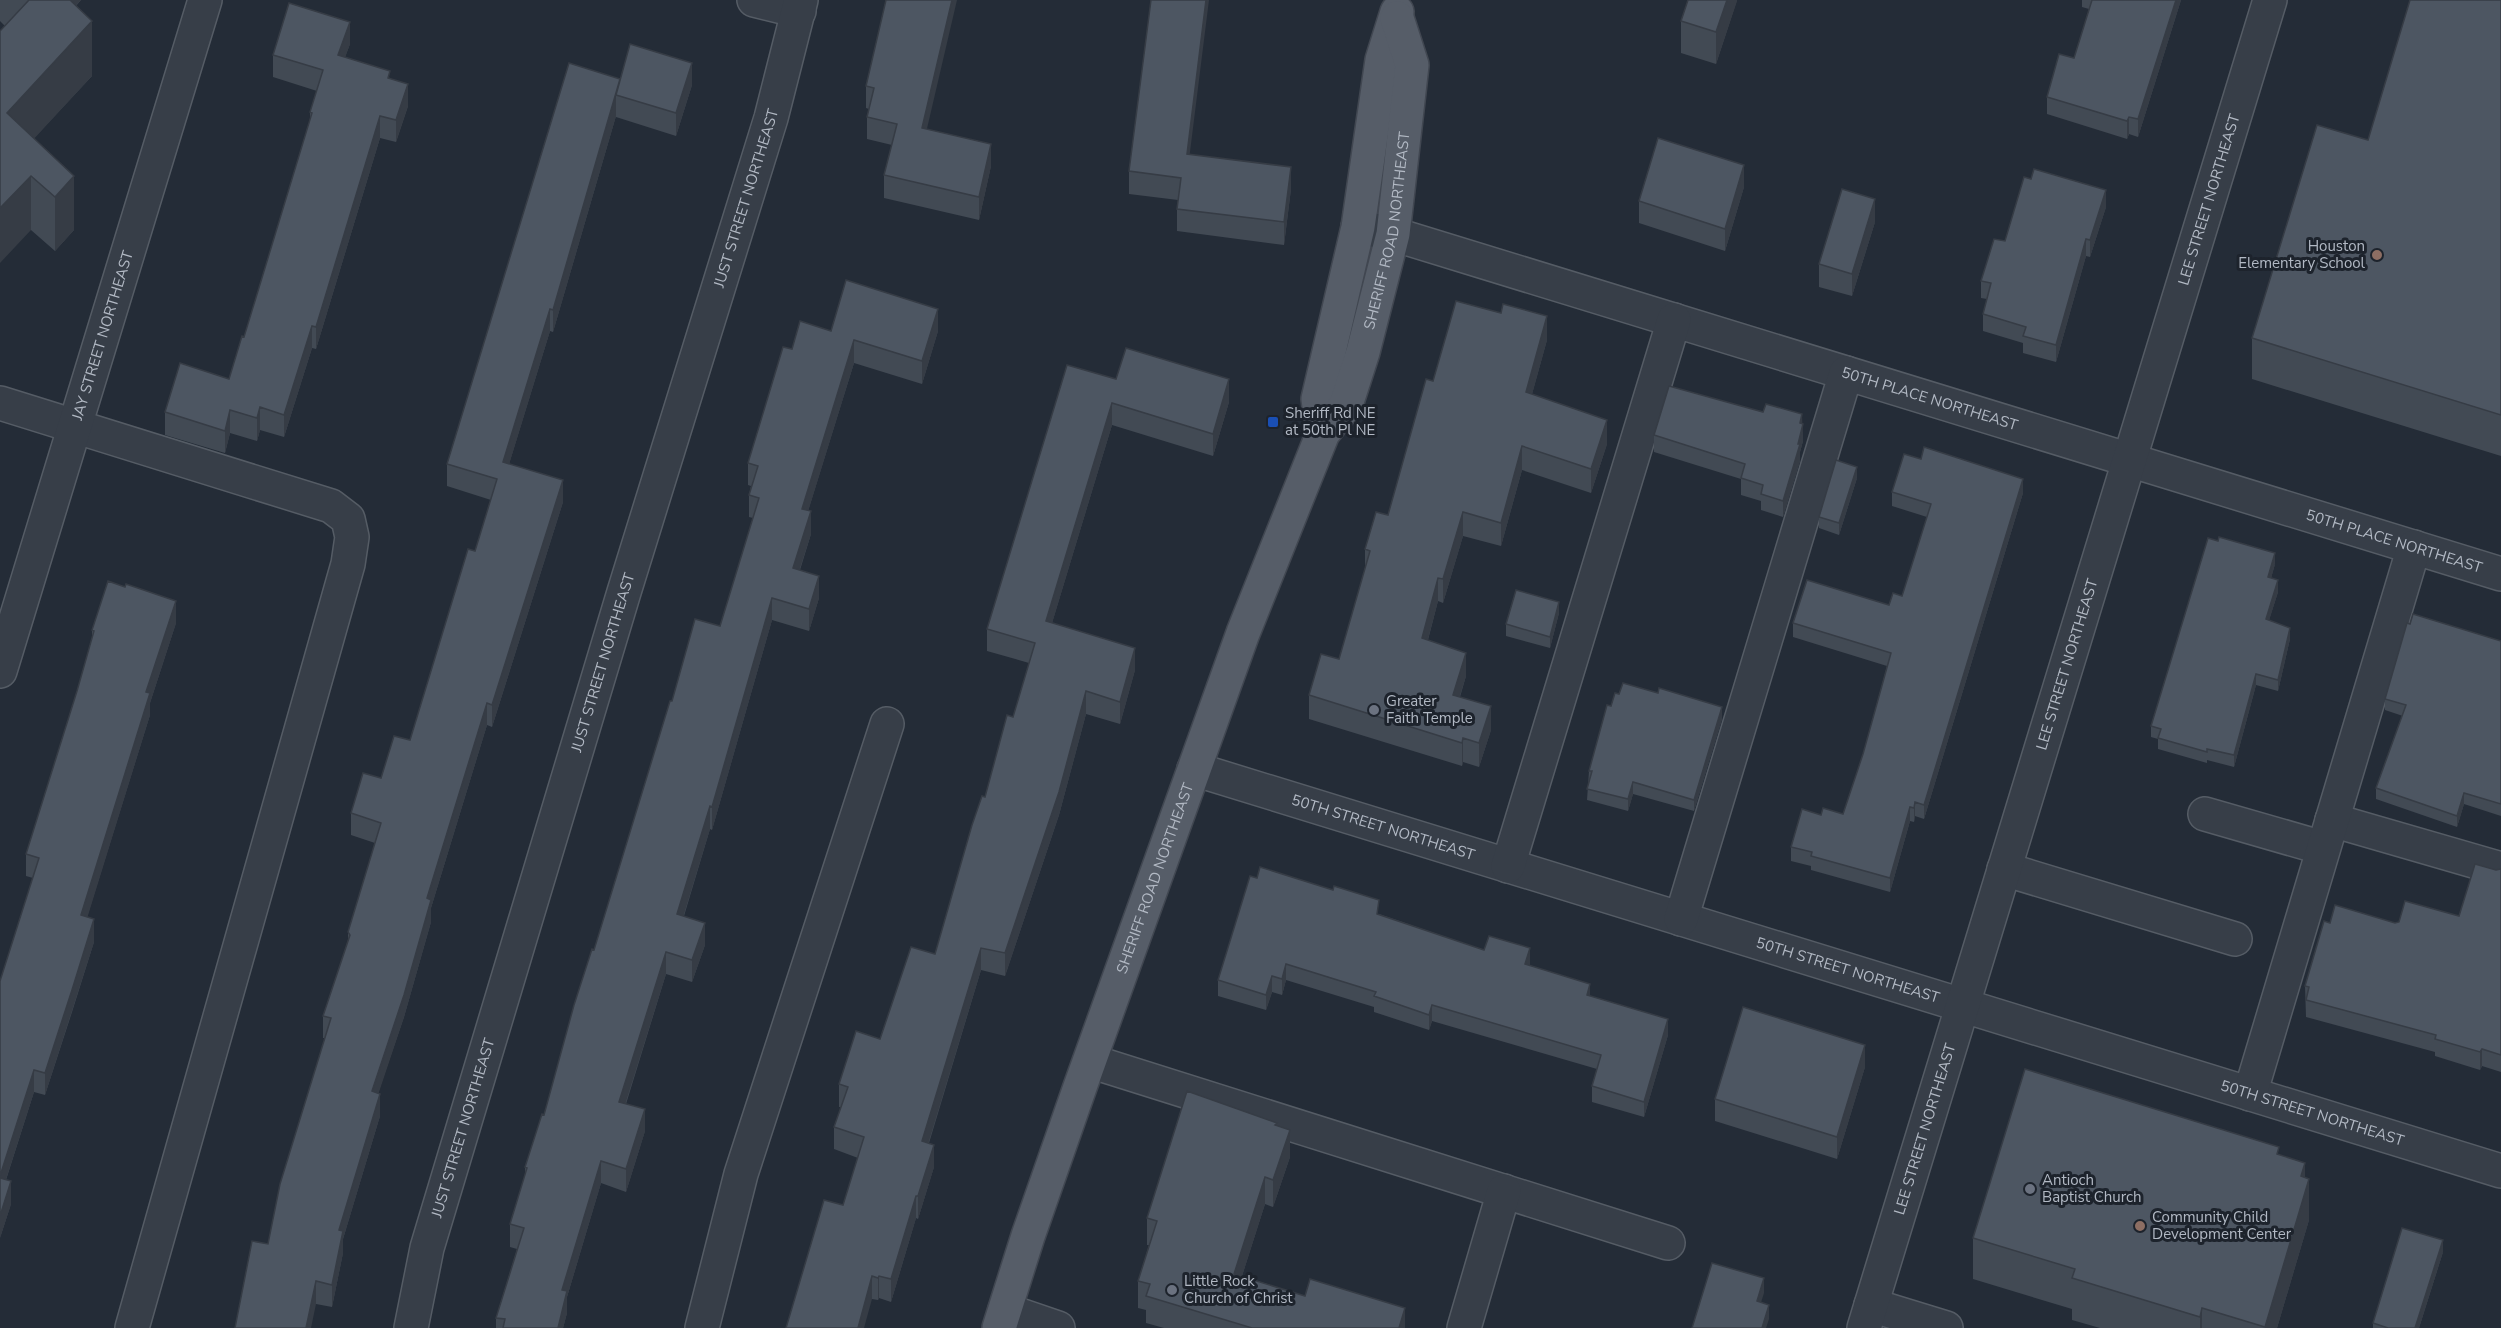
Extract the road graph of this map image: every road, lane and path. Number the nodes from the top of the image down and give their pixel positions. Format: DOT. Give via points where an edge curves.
graph roads {
  1 [pos="205,0"];
  2 [pos="754,0"];
  3 [pos="2270,0"];
  4 [pos="800,6"];
  5 [pos="1398,9"];
  6 [pos="1359,227"];
  7 [pos="1394,234"];
  8 [pos="1674,320"];
  9 [pos="1846,373"];
  10 [pos="0,403"];
  11 [pos="75,426"];
  12 [pos="1323,433"];
  13 [pos="2129,460"];
  14 [pos="2414,547"];
  15 [pos="2501,574"];
  16 [pos="0,671"];
  17 [pos="887,724"];
  18 [pos="1194,769"];
  19 [pos="2205,814"];
  20 [pos="2328,834"];
  21 [pos="1508,866"];
  22 [pos="2004,869"];
  23 [pos="2501,869"];
  24 [pos="1681,919"];
  25 [pos="2235,939"];
  26 [pos="1962,1005"];
  27 [pos="1090,1061"];
  28 [pos="2250,1094"];
  29 [pos="2501,1171"];
  30 [pos="1504,1191"];
  31 [pos="1668,1243"];
  32 [pos="1867,1317"];
  33 [pos="1002,1319"];
  34 [pos="132,1328"];
  35 [pos="411,1328"];
  36 [pos="702,1328"];
  37 [pos="1058,1328"];
  38 [pos="1464,1328"];
  39 [pos="1946,1328"];
  1 -- 11 [label="street, JAY STREET NORTHEAST"];
  2 -- 4 [label="street"];
  3 -- 13 [label="street, LEE STREET NORTHEAST"];
  4 -- 35 [label="street, JUST STREET NORTHEAST" via="771,118 434,1227"];
  5 -- 6 [label="main road, SHERIFF ROAD NORTHEAST" via="1382,60"];
  5 -- 7 [label="main road, SHERIFF ROAD NORTHEAST" via="1412,65"];
  6 -- 7 [label="street, 50TH PLACE NORTHEAST"];
  6 -- 12 [label="main road, SHERIFF ROAD NORTHEAST" via="1318,399"];
  7 -- 8 [label="street, 50TH PLACE NORTHEAST"];
  7 -- 12 [label="main road, SHERIFF ROAD NORTHEAST" via="1346,405"];
  8 -- 9 [label="street, 50TH PLACE NORTHEAST"];
  8 -- 21 [label="street"];
  9 -- 13 [label="street, 50TH PLACE NORTHEAST"];
  9 -- 24 [label="street"];
  10 -- 11 [label="street"];
  11 -- 16 [label="street, JAY STREET NORTHEAST"];
  11 -- 34 [label="street" via="331,506 348,519 352,537 348,564"];
  12 -- 18 [label="main road, SHERIFF ROAD NORTHEAST" via="1243,633"];
  13 -- 14 [label="street, 50TH PLACE NORTHEAST"];
  13 -- 22 [label="street, LEE STREET NORTHEAST"];
  14 -- 15 [label="street, 50TH PLACE NORTHEAST"];
  14 -- 20 [label="street"];
  17 -- 36 [label="street" via="741,1174"];
  18 -- 21 [label="street, 50TH STREET NORTHEAST"];
  18 -- 27 [label="main road, SHERIFF ROAD NORTHEAST"];
  19 -- 20 [label="street"];
  20 -- 23 [label="street"];
  20 -- 28 [label="street"];
  21 -- 24 [label="street, 50TH STREET NORTHEAST"];
  22 -- 25 [label="street"];
  22 -- 26 [label="street, LEE STREET NORTHEAST"];
  24 -- 26 [label="street, 50TH STREET NORTHEAST"];
  26 -- 28 [label="street, 50TH STREET NORTHEAST"];
  26 -- 32 [label="street, LEE STREET NORTHEAST"];
  27 -- 30 [label="street"];
  27 -- 33 [label="main road, SHERIFF ROAD NORTHEAST"];
  28 -- 29 [label="street, 50TH STREET NORTHEAST"];
  30 -- 31 [label="street"];
  30 -- 38 [label="street"];
  32 -- 39 [label="street"];
  33 -- 37 [label="street"];
}
